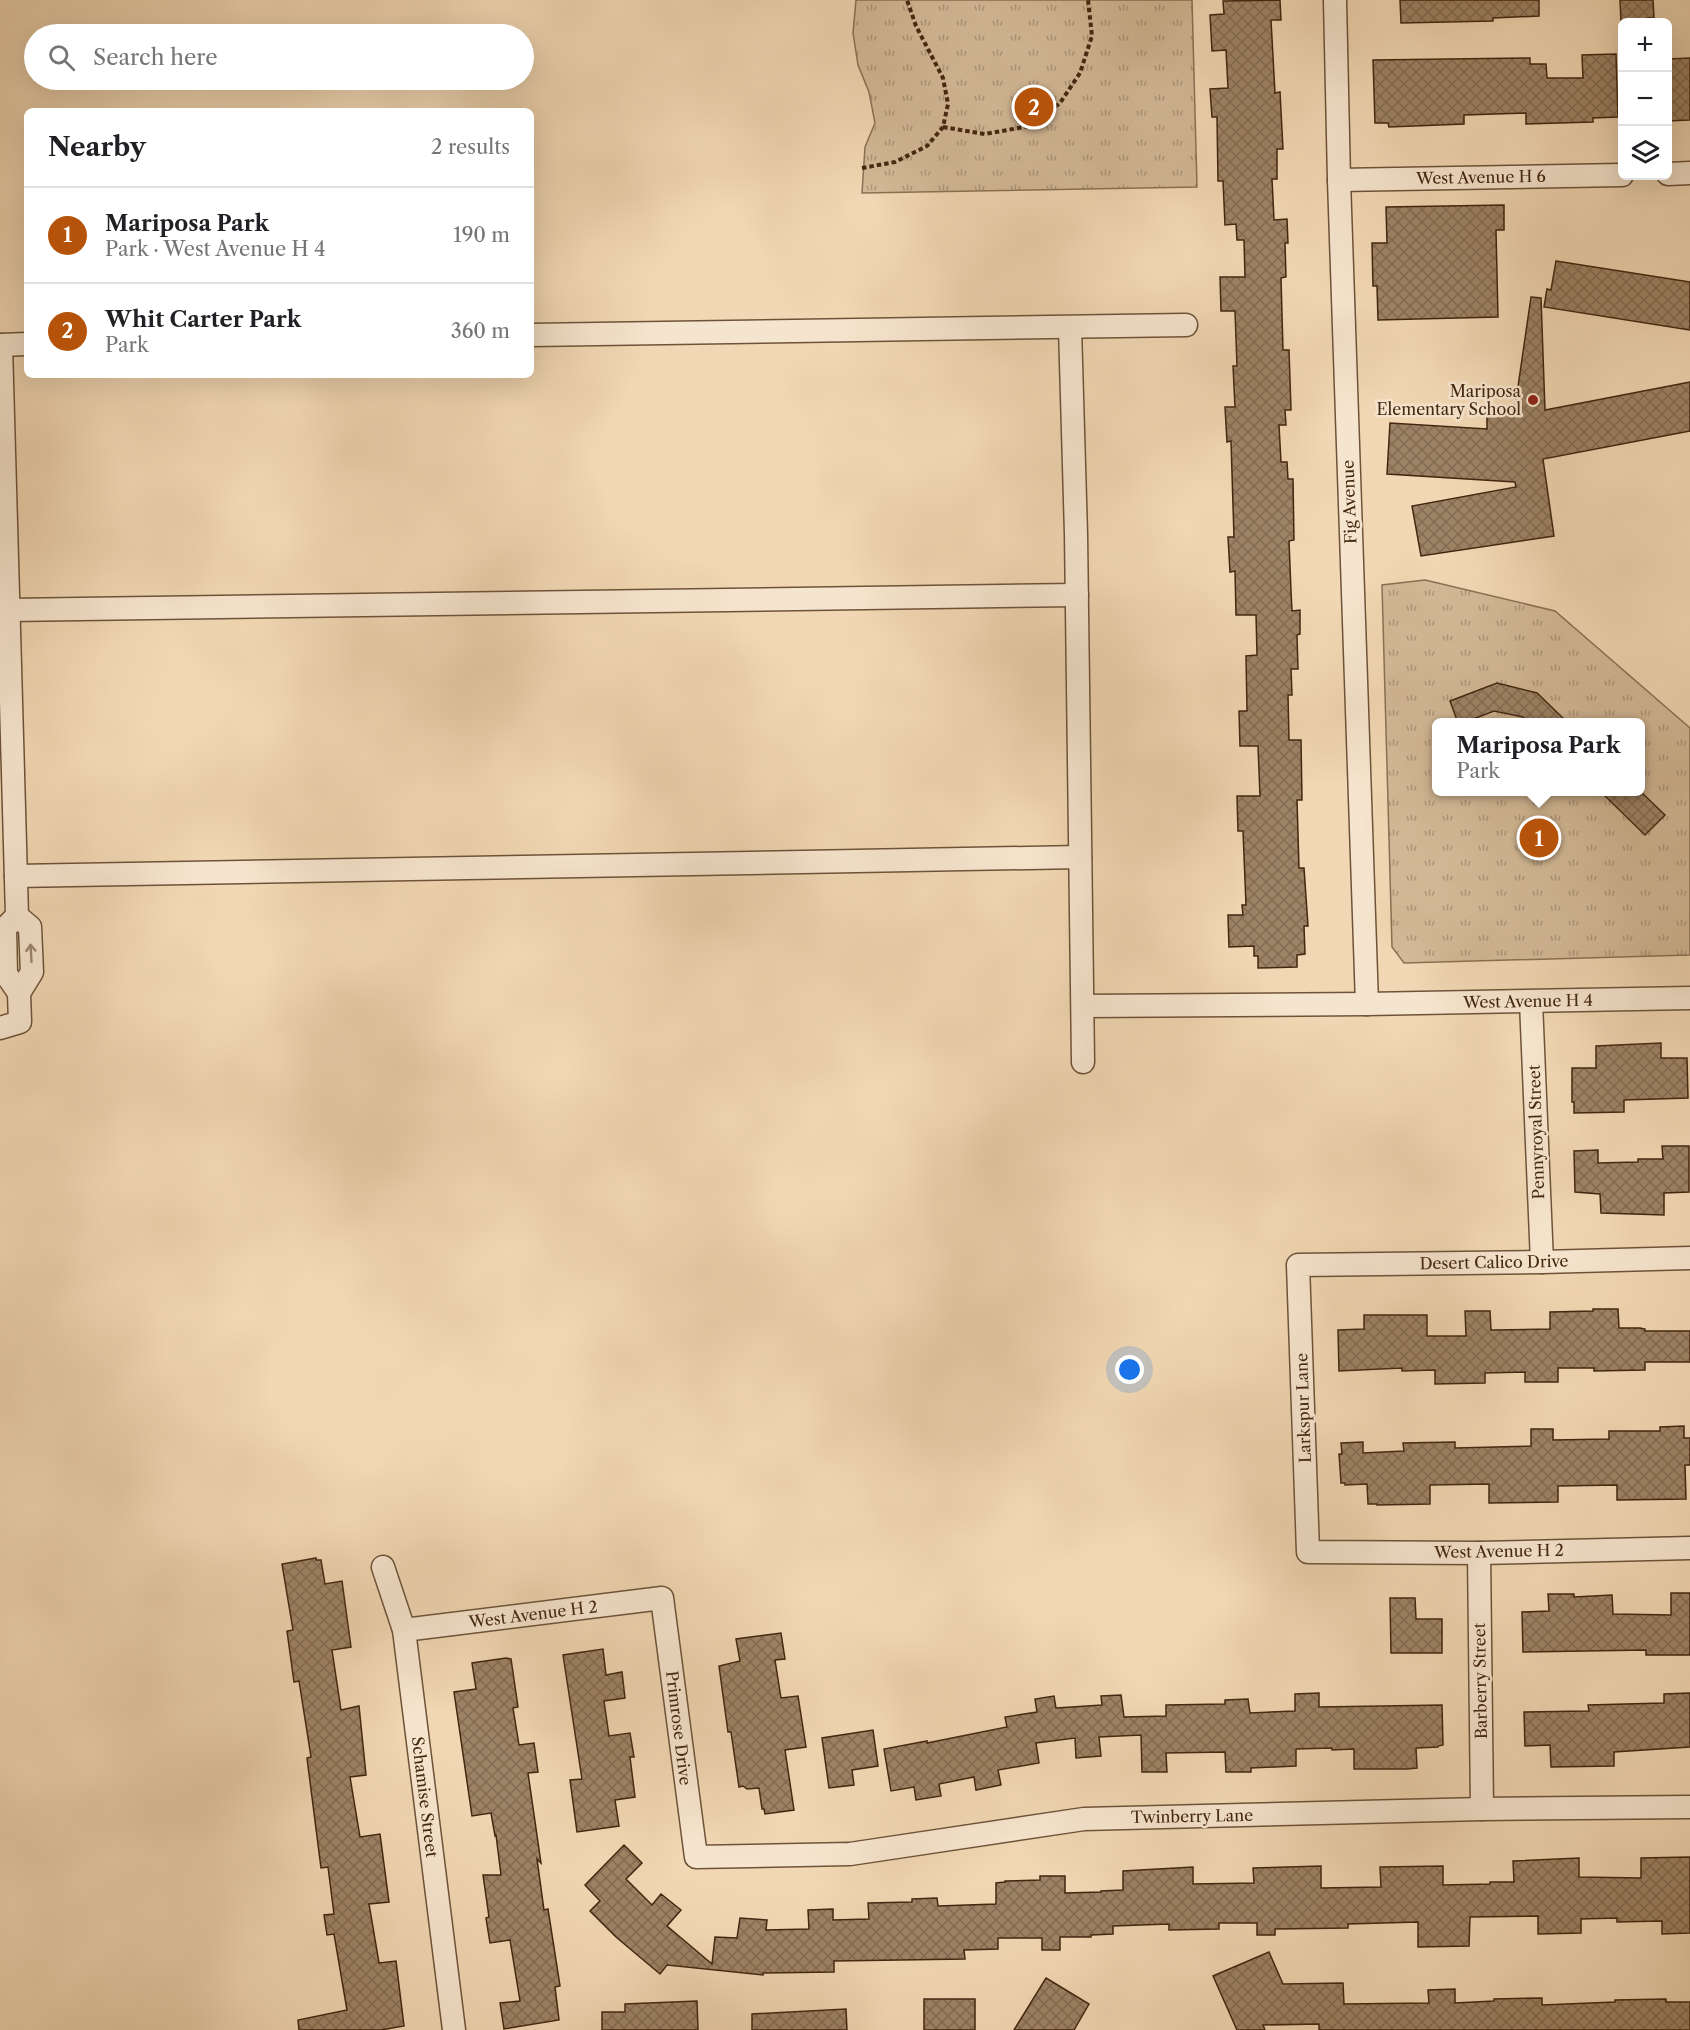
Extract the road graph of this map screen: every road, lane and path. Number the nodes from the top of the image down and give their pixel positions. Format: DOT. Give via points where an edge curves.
graph roads {
  1 [pos="907,0"];
  2 [pos="1088,0"];
  3 [pos="1335,0"];
  4 [pos="943,127"];
  5 [pos="862,168"];
  6 [pos="1690,173"];
  7 [pos="1672,174"];
  8 [pos="1618,175"];
  9 [pos="1339,180"];
  10 [pos="1186,325"];
  11 [pos="1070,328"];
  12 [pos="534,335"];
  13 [pos="24,344"];
  14 [pos="1,345"];
  15 [pos="1077,594"];
  16 [pos="9,610"];
  17 [pos="1080,857"];
  18 [pos="15,876"];
  19 [pos="1690,998"];
  20 [pos="1531,1002"];
  21 [pos="1367,1004"];
  22 [pos="1083,1006"];
  23 [pos="0,1028"];
  24 [pos="1083,1062"];
  25 [pos="1690,1258"];
  26 [pos="1542,1262"];
  27 [pos="1298,1265"];
  28 [pos="1690,1548"];
  29 [pos="1308,1552"];
  30 [pos="1479,1552"];
  31 [pos="382,1567"];
  32 [pos="662,1598"];
  33 [pos="404,1630"];
  34 [pos="1690,1807"];
  35 [pos="1482,1809"];
  36 [pos="696,1857"];
  37 [pos="454,2030"];
  1 -- 4 [label="path" via="943,78 948,104"];
  2 -- 4 [label="path" via="1092,36 1080,73 1060,103 1030,126 986,134"];
  3 -- 9 [label="street, Fig Avenue"];
  4 -- 5 [label="path" via="927,146 895,162"];
  6 -- 7 [label="street"];
  8 -- 9 [label="street, West Avenue H 6"];
  9 -- 21 [label="street, Fig Avenue"];
  10 -- 11 [label="street"];
  11 -- 12 [label="street"];
  11 -- 15 [label="street"];
  13 -- 14 [label="street"];
  14 -- 16 [label="street"];
  15 -- 16 [label="street"];
  15 -- 17 [label="street"];
  16 -- 18 [label="street"];
  17 -- 18 [label="street"];
  17 -- 22 [label="street"];
  18 -- 23 [label="street" via="16,916 30,927 32,972 19,993 20,1022"];
  19 -- 20 [label="street, West Avenue H 4"];
  20 -- 21 [label="street, West Avenue H 4"];
  20 -- 26 [label="street, Pennyroyal Street"];
  21 -- 22 [label="street, West Avenue H 4"];
  22 -- 24 [label="street"];
  25 -- 26 [label="street, Desert Calico Drive"];
  26 -- 27 [label="street, Desert Calico Drive"];
  27 -- 29 [label="street, Larkspur Lane"];
  28 -- 30 [label="street, West Avenue H 2"];
  29 -- 30 [label="street, West Avenue H 2"];
  30 -- 35 [label="street, Barberry Street"];
  31 -- 33 [label="street, Schamise Street"];
  32 -- 33 [label="street, West Avenue H 2"];
  32 -- 36 [label="street, Primrose Drive"];
  33 -- 37 [label="street, Schamise Street"];
  34 -- 35 [label="street, Twinberry Lane"];
  35 -- 36 [label="street, Twinberry Lane" via="1084,1819 850,1854"];
}
